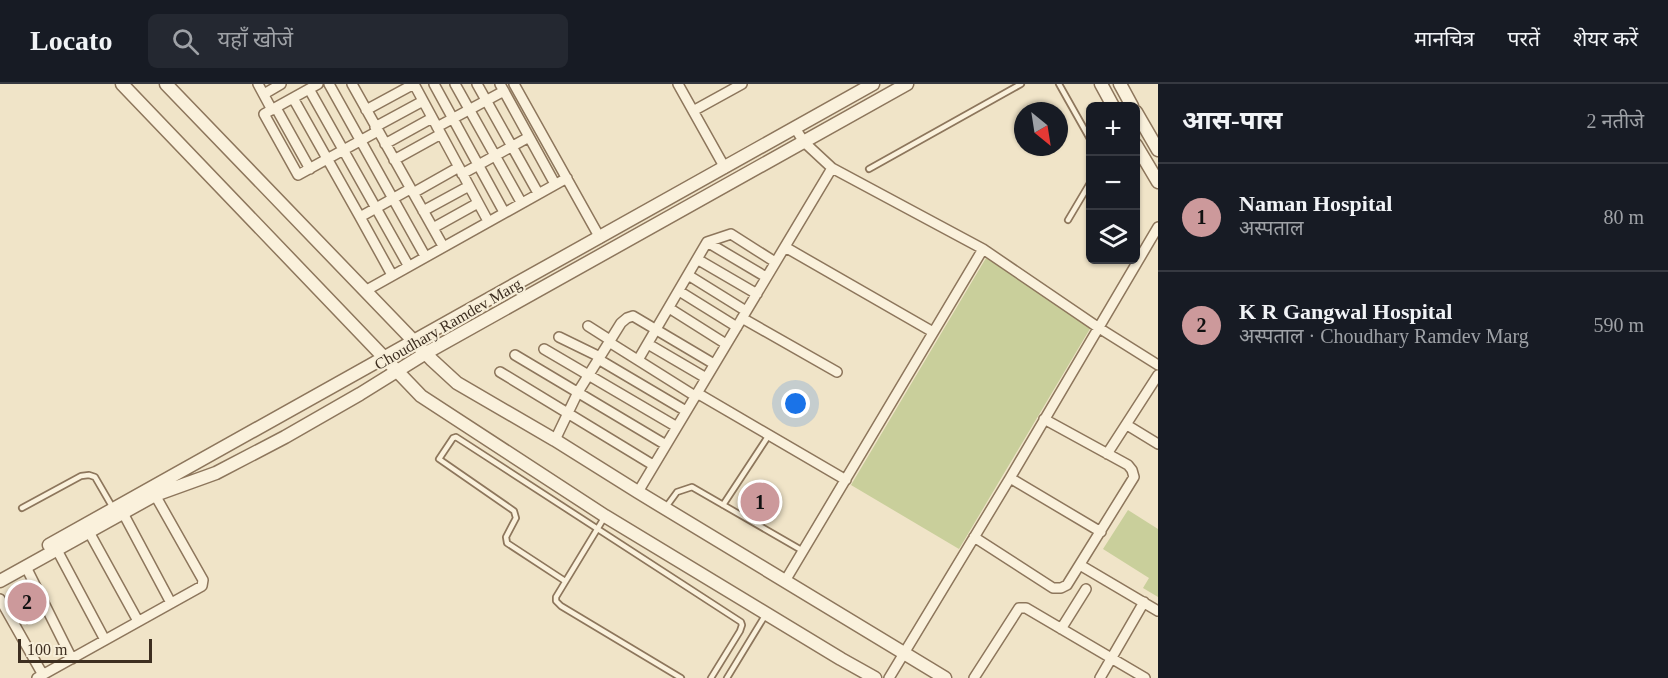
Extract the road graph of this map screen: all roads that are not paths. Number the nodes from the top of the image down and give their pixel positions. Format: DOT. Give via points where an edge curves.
graph roads {
  1 [pos="122,84"];
  2 [pos="166,84"];
  3 [pos="258,84"];
  4 [pos="280,84"];
  5 [pos="329,84"];
  6 [pos="352,84"];
  7 [pos="414,84"];
  8 [pos="434,84"];
  9 [pos="456,84"];
  10 [pos="477,84"];
  11 [pos="514,84"];
  12 [pos="678,84"];
  13 [pos="742,84"];
  14 [pos="873,84"];
  15 [pos="907,84"];
  16 [pos="1021,84"];
  17 [pos="1059,84"];
  18 [pos="1101,84"];
  19 [pos="1120,84"];
  20 [pos="314,86"];
  21 [pos="502,87"];
  22 [pos="264,94"];
  23 [pos="293,98"];
  24 [pos="486,100"];
  25 [pos="423,101"];
  26 [pos="1111,102"];
  27 [pos="1130,102"];
  28 [pos="274,109"];
  29 [pos="469,109"];
  30 [pos="366,110"];
  31 [pos="693,111"];
  32 [pos="453,118"];
  33 [pos="1140,119"];
  34 [pos="437,126"];
  35 [pos="795,128"];
  36 [pos="376,129"];
  37 [pos="1086,132"];
  38 [pos="529,137"];
  39 [pos="361,141"];
  40 [pos="804,142"];
  41 [pos="385,144"];
  42 [pos="512,147"];
  43 [pos="344,150"];
  44 [pos="1158,150"];
  45 [pos="1140,152"];
  46 [pos="495,155"];
  47 [pos="327,159"];
  48 [pos="394,160"];
  49 [pos="478,165"];
  50 [pos="724,168"];
  51 [pos="832,168"];
  52 [pos="869,169"];
  53 [pos="460,171"];
  54 [pos="567,178"];
  55 [pos="1158,182"];
  56 [pos="555,184"];
  57 [pos="469,186"];
  58 [pos="1086,190"];
  59 [pos="412,191"];
  60 [pos="538,193"];
  61 [pos="393,198"];
  62 [pos="521,202"];
  63 [pos="478,203"];
  64 [pos="376,208"];
  65 [pos="423,211"];
  66 [pos="504,212"];
  67 [pos="360,217"];
  68 [pos="1068,220"];
  69 [pos="488,221"];
  70 [pos="1158,227"];
  71 [pos="433,228"];
  72 [pos="600,238"];
  73 [pos="707,242"];
  74 [pos="443,246"];
  75 [pos="785,247"];
  76 [pos="983,249"];
  77 [pos="425,256"];
  78 [pos="697,259"];
  79 [pos="775,262"];
  80 [pos="408,266"];
  81 [pos="392,275"];
  82 [pos="688,275"];
  83 [pos="766,277"];
  84 [pos="365,291"];
  85 [pos="679,291"];
  86 [pos="757,294"];
  87 [pos="669,308"];
  88 [pos="744,314"];
  89 [pos="588,326"];
  90 [pos="737,327"];
  91 [pos="1099,328"];
  92 [pos="658,329"];
  93 [pos="933,332"];
  94 [pos="559,337"];
  95 [pos="414,341"];
  96 [pos="610,341"];
  97 [pos="648,344"];
  98 [pos="726,344"];
  99 [pos="544,349"];
  100 [pos="426,353"];
  101 [pos="515,355"];
  102 [pos="385,358"];
  103 [pos="599,358"];
  104 [pos="639,360"];
  105 [pos="714,364"];
  106 [pos="1158,365"];
  107 [pos="398,371"];
  108 [pos="500,372"];
  109 [pos="837,372"];
  110 [pos="1158,375"];
  111 [pos="588,376"];
  112 [pos="706,378"];
  113 [pos="578,392"];
  114 [pos="696,395"];
  115 [pos="686,411"];
  116 [pos="567,413"];
  117 [pos="1044,419"];
  118 [pos="1127,425"];
  119 [pos="677,427"];
  120 [pos="769,435"];
  121 [pos="555,440"];
  122 [pos="1158,444"];
  123 [pos="666,445"];
  124 [pos="1107,454"];
  125 [pos="653,465"];
  126 [pos="1010,478"];
  127 [pos="846,480"];
  128 [pos="638,492"];
  129 [pos="155,495"];
  130 [pos="723,506"];
  131 [pos="22,508"];
  132 [pos="665,508"];
  133 [pos="118,510"];
  134 [pos="605,516"];
  135 [pos="597,530"];
  136 [pos="89,532"];
  137 [pos="1101,532"];
  138 [pos="974,537"];
  139 [pos="57,550"];
  140 [pos="803,551"];
  141 [pos="1080,565"];
  142 [pos="26,567"];
  143 [pos="0,572"];
  144 [pos="0,581"];
  145 [pos="565,581"];
  146 [pos="785,581"];
  147 [pos="1086,589"];
  148 [pos="0,599"];
  149 [pos="1144,602"];
  150 [pos="171,603"];
  151 [pos="1158,611"];
  152 [pos="766,614"];
  153 [pos="138,621"];
  154 [pos="1061,629"];
  155 [pos="105,640"];
  156 [pos="903,653"];
  157 [pos="1111,658"];
  158 [pos="72,659"];
  159 [pos="40,677"];
  160 [pos="681,678"];
  161 [pos="711,678"];
  162 [pos="727,678"];
  163 [pos="875,678"];
  164 [pos="889,678"];
  165 [pos="945,678"];
  166 [pos="974,678"];
  167 [pos="1100,678"];
  168 [pos="1145,678"];
  1 -- 102 [label="street"];
  2 -- 84 [label="street"];
  3 -- 22 [label="street"];
  4 -- 22 [label="street"];
  5 -- 39 [label="street"];
  6 -- 30 [label="street"];
  7 -- 25 [label="street"];
  7 -- 30 [label="street"];
  8 -- 32 [label="street"];
  9 -- 29 [label="street"];
  10 -- 24 [label="street"];
  11 -- 54 [label="street"];
  12 -- 31 [label="street"];
  13 -- 31 [label="street"];
  14 -- 35 [label="street"];
  15 -- 40 [label="street, Choudhary Ramdev Marg"];
  16 -- 52 [label="lane"];
  17 -- 37 [label="lane"];
  18 -- 26 [label="street"];
  19 -- 27 [label="street"];
  20 -- 23 [label="street"];
  20 -- 43 [label="street"];
  21 -- 24 [label="street"];
  21 -- 38 [label="street"];
  22 -- 28 [label="street"];
  23 -- 28 [label="street"];
  23 -- 47 [label="street"];
  24 -- 29 [label="street"];
  24 -- 42 [label="street"];
  25 -- 34 [label="street"];
  25 -- 36 [label="street"];
  28 -- 47 [label="street" via="310,169"];
  29 -- 32 [label="street"];
  29 -- 46 [label="street"];
  30 -- 36 [label="street"];
  31 -- 50 [label="street"];
  32 -- 34 [label="street"];
  32 -- 49 [label="street"];
  33 -- 44 [label="street"];
  34 -- 41 [label="street"];
  34 -- 48 [label="street"];
  34 -- 53 [label="street"];
  35 -- 40 [label="street"];
  35 -- 50 [label="street"];
  36 -- 39 [label="street"];
  36 -- 41 [label="street"];
  38 -- 42 [label="street"];
  38 -- 56 [label="street"];
  39 -- 43 [label="street"];
  39 -- 61 [label="street"];
  40 -- 51 [label="street"];
  40 -- 100 [label="street, Choudhary Ramdev Marg"];
  41 -- 48 [label="street"];
  42 -- 46 [label="street"];
  42 -- 60 [label="street"];
  43 -- 47 [label="street"];
  43 -- 64 [label="street"];
  45 -- 55 [label="street"];
  46 -- 49 [label="street"];
  46 -- 62 [label="street"];
  47 -- 67 [label="street"];
  48 -- 59 [label="street"];
  49 -- 53 [label="street"];
  49 -- 66 [label="street"];
  50 -- 72 [label="street"];
  51 -- 75 [label="street"];
  51 -- 76 [label="street"];
  53 -- 57 [label="street"];
  53 -- 59 [label="street"];
  54 -- 56 [label="street"];
  54 -- 72 [label="street"];
  56 -- 60 [label="street"];
  57 -- 63 [label="street"];
  57 -- 65 [label="street"];
  58 -- 68 [label="lane"];
  59 -- 61 [label="street"];
  59 -- 65 [label="street"];
  60 -- 62 [label="street"];
  61 -- 64 [label="street"];
  61 -- 77 [label="street"];
  62 -- 66 [label="street"];
  63 -- 69 [label="street"];
  63 -- 71 [label="street"];
  64 -- 67 [label="street"];
  64 -- 80 [label="street"];
  65 -- 71 [label="street"];
  66 -- 69 [label="street"];
  67 -- 81 [label="street"];
  69 -- 74 [label="street"];
  70 -- 91 [label="street"];
  71 -- 74 [label="street"];
  72 -- 95 [label="street"];
  73 -- 78 [label="street"];
  73 -- 79 [label="street" via="731,234"];
  73 -- 83 [label="street"];
  74 -- 77 [label="street"];
  75 -- 79 [label="street"];
  75 -- 93 [label="street"];
  76 -- 91 [label="street"];
  76 -- 93 [label="street"];
  77 -- 80 [label="street"];
  78 -- 82 [label="street"];
  78 -- 86 [label="street"];
  79 -- 83 [label="street"];
  80 -- 81 [label="street"];
  81 -- 84 [label="street"];
  82 -- 85 [label="street"];
  82 -- 88 [label="street"];
  83 -- 86 [label="street"];
  84 -- 95 [label="street"];
  85 -- 87 [label="street"];
  85 -- 90 [label="street"];
  86 -- 88 [label="street"];
  87 -- 92 [label="street"];
  87 -- 98 [label="street"];
  88 -- 90 [label="street"];
  88 -- 109 [label="street"];
  89 -- 96 [label="street"];
  90 -- 98 [label="street"];
  91 -- 106 [label="street"];
  91 -- 117 [label="street"];
  92 -- 96 [label="street" via="633,316 621,323"];
  92 -- 97 [label="street"];
  92 -- 105 [label="street"];
  93 -- 127 [label="street"];
  94 -- 103 [label="street"];
  95 -- 100 [label="street"];
  95 -- 102 [label="street"];
  96 -- 103 [label="street"];
  96 -- 104 [label="street"];
  97 -- 104 [label="street"];
  97 -- 112 [label="street"];
  98 -- 105 [label="street"];
  99 -- 111 [label="street"];
  100 -- 107 [label="street, Choudhary Ramdev Marg"];
  100 -- 121 [label="street" via="457,382"];
  101 -- 113 [label="street"];
  102 -- 107 [label="street"];
  102 -- 133 [label="street"];
  103 -- 111 [label="street"];
  103 -- 115 [label="street"];
  104 -- 114 [label="street"];
  105 -- 112 [label="street"];
  107 -- 129 [label="street, Choudhary Ramdev Marg" via="236,463"];
  107 -- 134 [label="street" via="421,396"];
  108 -- 116 [label="street"];
  110 -- 118 [label="street"];
  111 -- 113 [label="street"];
  111 -- 119 [label="street"];
  112 -- 114 [label="street"];
  113 -- 116 [label="street"];
  113 -- 123 [label="street"];
  114 -- 115 [label="street"];
  114 -- 120 [label="street"];
  115 -- 119 [label="street"];
  116 -- 121 [label="street"];
  116 -- 125 [label="street"];
  117 -- 124 [label="street"];
  117 -- 126 [label="street"];
  118 -- 122 [label="street"];
  118 -- 124 [label="street"];
  119 -- 123 [label="street"];
  120 -- 127 [label="street"];
  120 -- 130 [label="lane"];
  121 -- 128 [label="street"];
  123 -- 125 [label="street"];
  124 -- 137 [label="street" via="1128,465 1134,477"];
  125 -- 128 [label="street"];
  126 -- 137 [label="street"];
  126 -- 138 [label="street"];
  127 -- 140 [label="street"];
  128 -- 132 [label="street"];
  129 -- 133 [label="street, Choudhary Ramdev Marg"];
  129 -- 150 [label="street" via="203,580 202,586"];
  130 -- 132 [label="lane" via="692,487 677,492"];
  130 -- 140 [label="lane"];
  131 -- 133 [label="lane" via="89,475 95,477"];
  132 -- 146 [label="street"];
  133 -- 136 [label="street, Choudhary Ramdev Marg"];
  133 -- 143 [label="street"];
  133 -- 150 [label="street"];
  134 -- 135 [label="lane"];
  134 -- 152 [label="street"];
  135 -- 145 [label="lane"];
  135 -- 145 [label="lane" via="456,437 439,457 515,513 507,543"];
  135 -- 161 [label="lane" via="741,621 740,631"];
  136 -- 139 [label="street, Choudhary Ramdev Marg"];
  136 -- 153 [label="street"];
  137 -- 141 [label="street"];
  138 -- 141 [label="street" via="1053,588 1067,585"];
  138 -- 156 [label="street"];
  139 -- 142 [label="street, Choudhary Ramdev Marg"];
  139 -- 155 [label="street"];
  140 -- 146 [label="street"];
  141 -- 149 [label="street"];
  142 -- 144 [label="street, Choudhary Ramdev Marg"];
  142 -- 158 [label="street"];
  145 -- 160 [label="lane" via="555,599 561,606"];
  146 -- 156 [label="street"];
  147 -- 154 [label="street"];
  148 -- 159 [label="street"];
  149 -- 151 [label="street"];
  149 -- 157 [label="street"];
  150 -- 153 [label="street"];
  152 -- 162 [label="lane"];
  152 -- 163 [label="street"];
  153 -- 155 [label="street"];
  154 -- 157 [label="street"];
  154 -- 166 [label="street" via="1020,608"];
  155 -- 158 [label="street"];
  156 -- 164 [label="street"];
  156 -- 165 [label="street"];
  157 -- 167 [label="street"];
  157 -- 168 [label="street"];
  158 -- 159 [label="street"];
}
